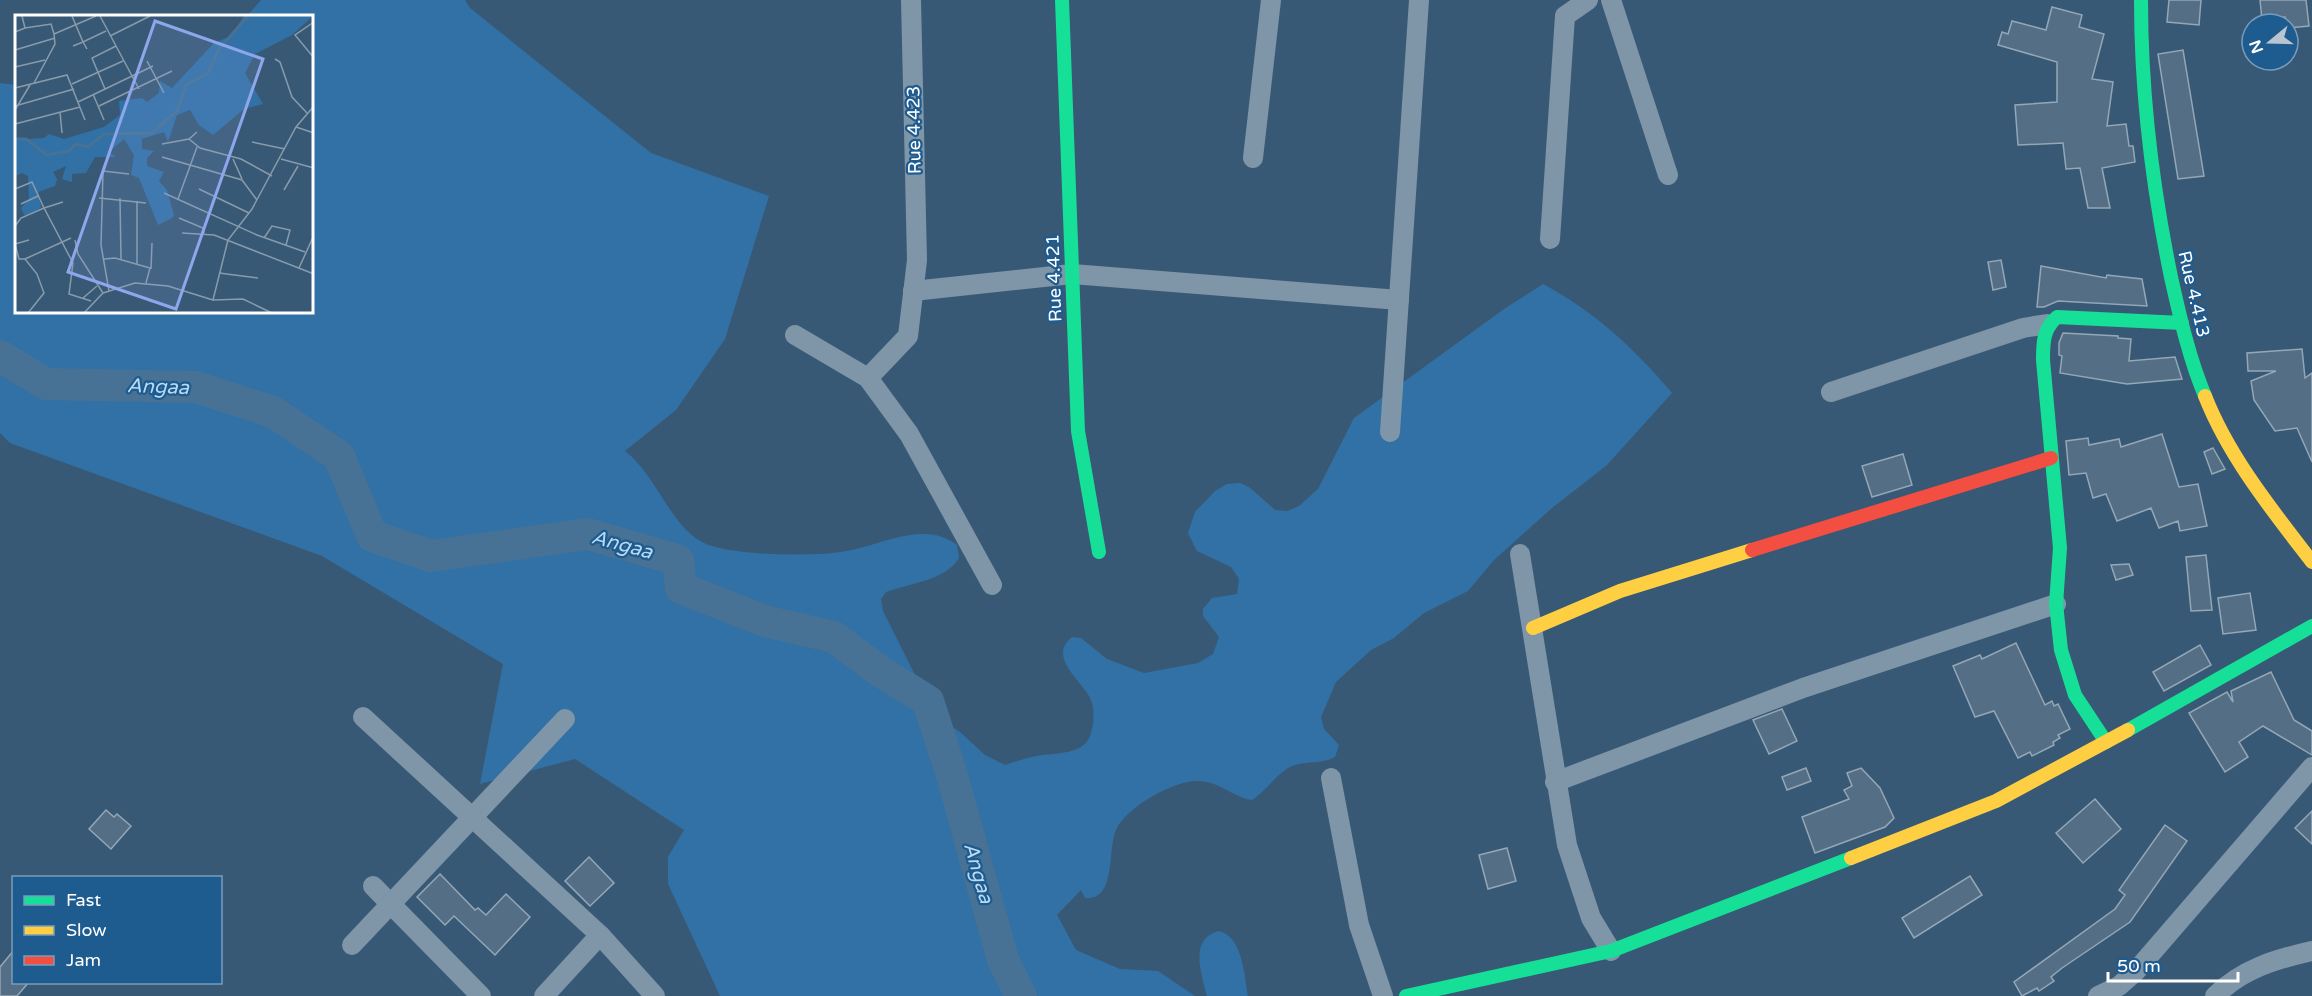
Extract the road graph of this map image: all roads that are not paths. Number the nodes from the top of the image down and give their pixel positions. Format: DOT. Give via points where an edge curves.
graph roads {
  1 [pos="911,0"];
  2 [pos="1062,0"];
  3 [pos="1271,0"];
  4 [pos="1419,0"];
  5 [pos="1588,0"];
  6 [pos="1611,0"];
  7 [pos="2141,0"];
  8 [pos="1253,158"];
  9 [pos="1668,175"];
  10 [pos="1550,239"];
  11 [pos="1072,274"];
  12 [pos="913,291"];
  13 [pos="1399,300"];
  14 [pos="2182,322"];
  15 [pos="2047,324"];
  16 [pos="795,335"];
  17 [pos="868,378"];
  18 [pos="1831,392"];
  19 [pos="1390,432"];
  20 [pos="2051,458"];
  21 [pos="1099,552"];
  22 [pos="1520,554"];
  23 [pos="2312,562"];
  24 [pos="992,585"];
  25 [pos="2056,604"];
  26 [pos="2312,626"];
  27 [pos="1533,628"];
  28 [pos="363,717"];
  29 [pos="565,719"];
  30 [pos="2106,742"];
  31 [pos="2312,767"];
  32 [pos="1331,778"];
  33 [pos="1555,782"];
  34 [pos="473,818"];
  35 [pos="373,886"];
  36 [pos="391,904"];
  37 [pos="600,934"];
  38 [pos="352,945"];
  39 [pos="1611,951"];
  40 [pos="2312,951"];
  41 [pos="481,996"];
  42 [pos="544,996"];
  43 [pos="655,996"];
  44 [pos="1383,996"];
  45 [pos="1406,996"];
  46 [pos="2098,996"];
  47 [pos="2215,996"];
  1 -- 12 [label="street, Rue 4.423" via="917,260"];
  2 -- 11 [label="street, Rue 4.421"];
  3 -- 8 [label="street"];
  4 -- 13 [label="street"];
  5 -- 10 [label="street" via="1565,16"];
  6 -- 9 [label="street"];
  7 -- 14 [label="street, Rue 4.413" via="2146,134"];
  11 -- 12 [label="street"];
  11 -- 13 [label="street"];
  11 -- 21 [label="street, Rue 4.421" via="1078,431"];
  12 -- 17 [label="street, Rue 4.423" via="908,336"];
  13 -- 19 [label="street"];
  14 -- 15 [label="street" via="2057,317"];
  14 -- 23 [label="street, Rue 4.413" via="2191,360 2214,417 2253,485"];
  15 -- 18 [label="street" via="2023,328"];
  15 -- 20 [label="street" via="2043,360"];
  16 -- 17 [label="street"];
  17 -- 24 [label="street" via="909,434"];
  20 -- 25 [label="street" via="2060,548"];
  20 -- 27 [label="street" via="1620,591"];
  22 -- 27 [label="street"];
  25 -- 30 [label="street" via="2061,650 2075,695"];
  25 -- 33 [label="street" via="1803,688"];
  26 -- 30 [label="street"];
  27 -- 33 [label="street"];
  28 -- 34 [label="street"];
  29 -- 34 [label="street"];
  30 -- 39 [label="street" via="1996,801"];
  31 -- 46 [label="street" via="2136,971 2120,986"];
  32 -- 44 [label="street" via="1359,925"];
  33 -- 39 [label="street" via="1567,845 1591,918"];
  34 -- 36 [label="street"];
  34 -- 37 [label="street"];
  35 -- 36 [label="street"];
  36 -- 38 [label="street"];
  36 -- 41 [label="street"];
  37 -- 42 [label="street"];
  37 -- 43 [label="street"];
  39 -- 45 [label="street"];
  40 -- 47 [label="street" via="2278,958 2248,971"];
}
